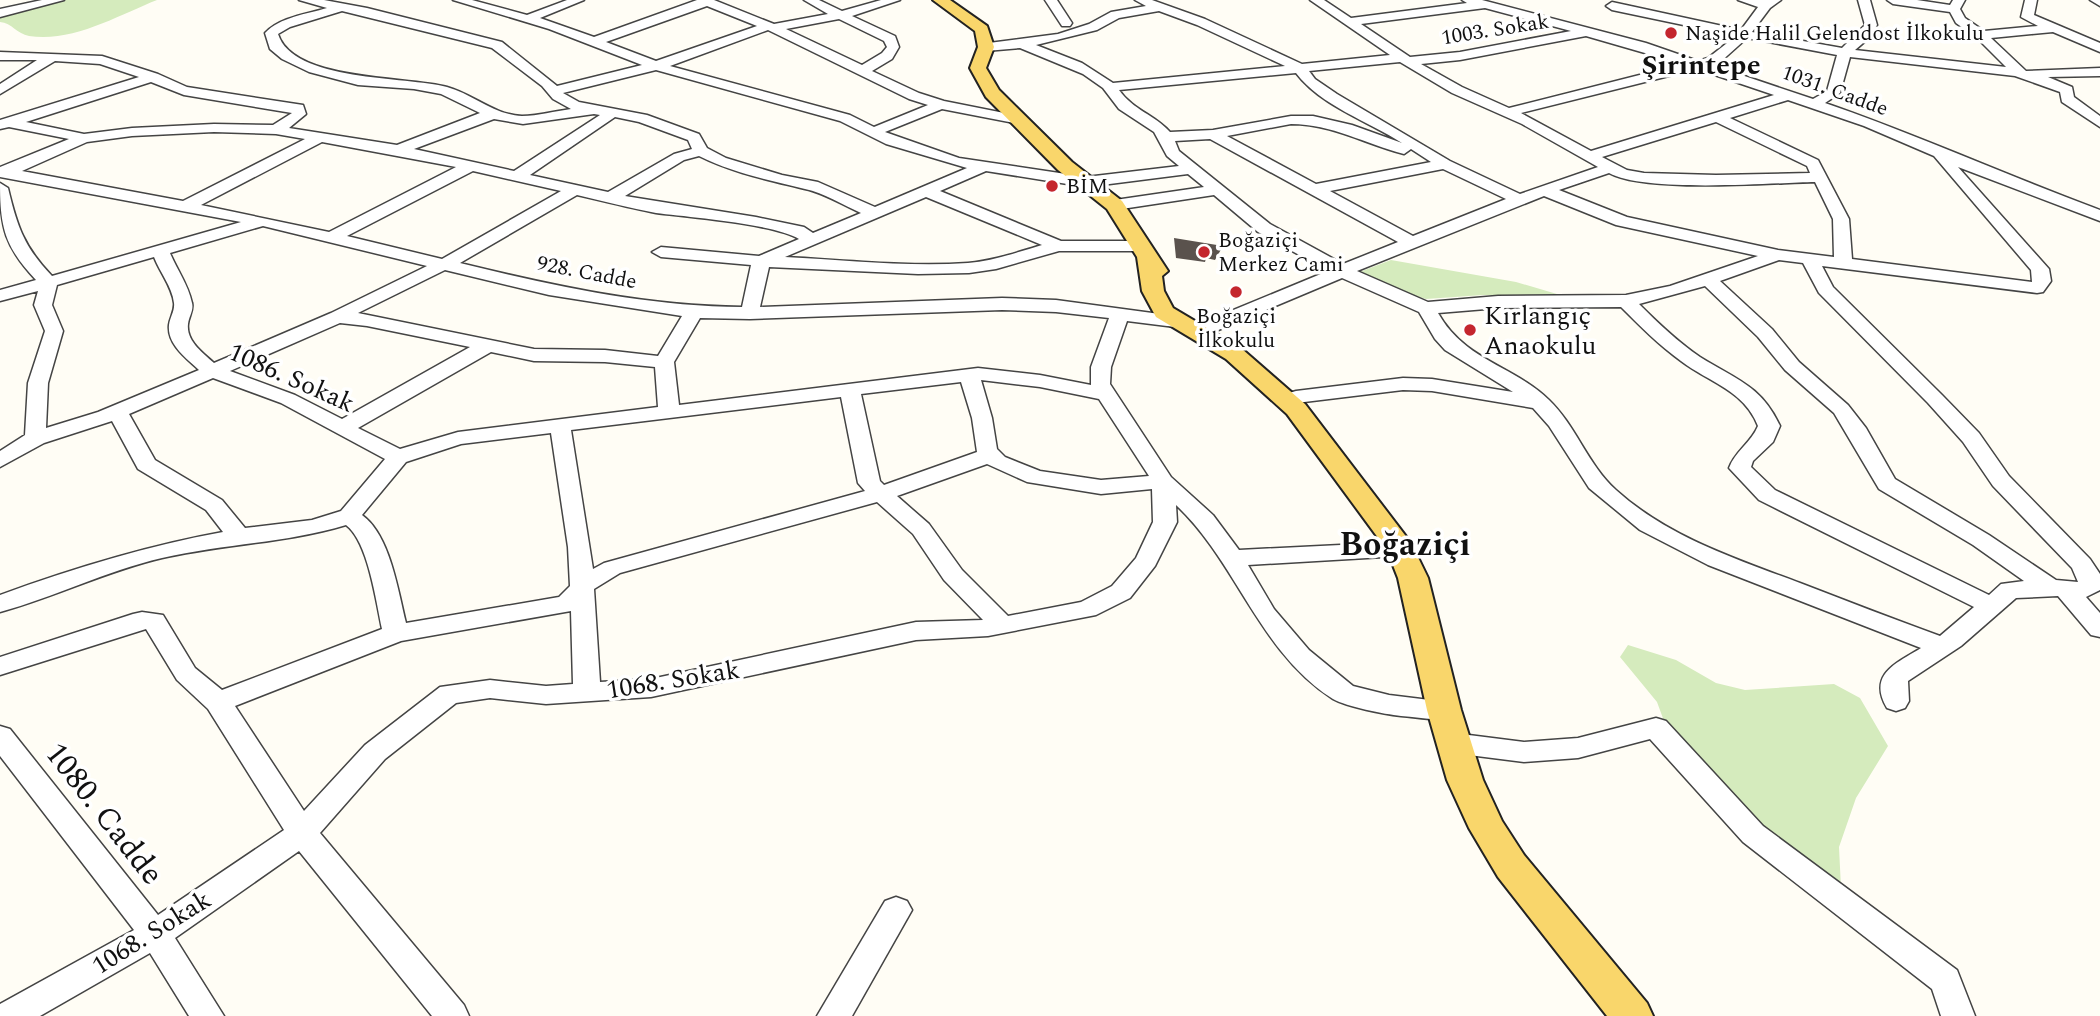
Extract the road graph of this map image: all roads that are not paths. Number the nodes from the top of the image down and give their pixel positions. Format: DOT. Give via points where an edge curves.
graph roads {
  1 [pos="58,0"];
  2 [pos="304,0"];
  3 [pos="374,0"];
  4 [pos="461,0"];
  5 [pos="578,0"];
  6 [pos="810,0"];
  7 [pos="894,0"];
  8 [pos="940,0"];
  9 [pos="1051,0"];
  10 [pos="1141,0"];
  11 [pos="1316,0"];
  12 [pos="1468,0"];
  13 [pos="1537,0"];
  14 [pos="1744,0"];
  15 [pos="1864,0"];
  16 [pos="1893,0"];
  17 [pos="2031,0"];
  18 [pos="705,1"];
  19 [pos="1771,2"];
  20 [pos="1956,4"];
  21 [pos="1487,5"];
  22 [pos="1161,7"];
  23 [pos="344,8"];
  24 [pos="0,13"];
  25 [pos="841,15"];
  26 [pos="1525,15"];
  27 [pos="1605,15"];
  28 [pos="527,19"];
  29 [pos="1349,22"];
  30 [pos="1066,23"];
  31 [pos="771,27"];
  32 [pos="2054,28"];
  33 [pos="1744,34"];
  34 [pos="1981,35"];
  35 [pos="593,42"];
  36 [pos="1020,44"];
  37 [pos="986,47"];
  38 [pos="2100,48"];
  39 [pos="1844,53"];
  40 [pos="0,56"];
  41 [pos="53,56"];
  42 [pos="1405,59"];
  43 [pos="1696,64"];
  44 [pos="656,66"];
  45 [pos="1298,68"];
  46 [pos="862,71"];
  47 [pos="2100,72"];
  48 [pos="2020,73"];
  49 [pos="153,77"];
  50 [pos="1110,87"];
  51 [pos="0,90"];
  52 [pos="553,91"];
  53 [pos="1788,94"];
  54 [pos="1160,96"];
  55 [pos="1814,104"];
  56 [pos="941,105"];
  57 [pos="595,111"];
  58 [pos="1508,112"];
  59 [pos="611,113"];
  60 [pos="493,114"];
  61 [pos="1717,117"];
  62 [pos="1019,120"];
  63 [pos="3,123"];
  64 [pos="2100,123"];
  65 [pos="276,130"];
  66 [pos="873,132"];
  67 [pos="1213,134"];
  68 [pos="322,136"];
  69 [pos="1176,136"];
  70 [pos="84,138"];
  71 [pos="399,150"];
  72 [pos="701,151"];
  73 [pos="1427,153"];
  74 [pos="1942,154"];
  75 [pos="1589,156"];
  76 [pos="1445,163"];
  77 [pos="471,166"];
  78 [pos="984,166"];
  79 [pos="1610,168"];
  80 [pos="1194,169"];
  81 [pos="518,176"];
  82 [pos="1821,177"];
  83 [pos="2,178"];
  84 [pos="1086,182"];
  85 [pos="1314,188"];
  86 [pos="576,189"];
  87 [pos="1219,190"];
  88 [pos="1544,190"];
  89 [pos="928,192"];
  90 [pos="613,197"];
  91 [pos="1520,200"];
  92 [pos="1115,205"];
  93 [pos="186,206"];
  94 [pos="874,212"];
  95 [pos="2100,216"];
  96 [pos="262,221"];
  97 [pos="333,237"];
  98 [pos="812,240"];
  99 [pos="1412,242"];
  100 [pos="1058,246"];
  101 [pos="1145,251"];
  102 [pos="161,252"];
  103 [pos="661,253"];
  104 [pos="1778,255"];
  105 [pos="1809,257"];
  106 [pos="761,261"];
  107 [pos="1843,261"];
  108 [pos="446,263"];
  109 [pos="1342,271"];
  110 [pos="1707,279"];
  111 [pos="50,283"];
  112 [pos="0,296"];
  113 [pos="1626,301"];
  114 [pos="1426,307"];
  115 [pos="694,312"];
  116 [pos="750,313"];
  117 [pos="1121,314"];
  118 [pos="338,317"];
  119 [pos="1175,321"];
  120 [pos="1205,325"];
  121 [pos="486,346"];
  122 [pos="664,362"];
  123 [pos="211,371"];
  124 [pos="969,375"];
  125 [pos="850,389"];
  126 [pos="1106,394"];
  127 [pos="1296,403"];
  128 [pos="1541,403"];
  129 [pos="670,410"];
  130 [pos="117,411"];
  131 [pos="560,425"];
  132 [pos="344,427"];
  133 [pos="36,438"];
  134 [pos="990,455"];
  135 [pos="398,457"];
  136 [pos="0,460"];
  137 [pos="1163,481"];
  138 [pos="880,494"];
  139 [pos="349,516"];
  140 [pos="239,536"];
  141 [pos="1401,549"];
  142 [pos="1232,558"];
  143 [pos="583,585"];
  144 [pos="2057,588"];
  145 [pos="0,604"];
  146 [pos="1990,605"];
  147 [pos="1003,625"];
  148 [pos="2100,629"];
  149 [pos="396,633"];
  150 [pos="1943,646"];
  151 [pos="0,666"];
  152 [pos="587,692"];
  153 [pos="1896,701"];
  154 [pos="218,702"];
  155 [pos="1444,710"];
  156 [pos="0,736"];
  157 [pos="1453,743"];
  158 [pos="302,833"];
  159 [pos="896,911"];
  160 [pos="155,934"];
  161 [pos="10,1016"];
  162 [pos="207,1016"];
  163 [pos="453,1016"];
  164 [pos="834,1016"];
  165 [pos="1632,1016"];
  166 [pos="1958,1016"];
  1 -- 24 [label="street"];
  2 -- 23 [label="street"];
  3 -- 23 [label="street"];
  4 -- 28 [label="street"];
  5 -- 28 [label="street"];
  6 -- 25 [label="street"];
  7 -- 25 [label="street"];
  8 -- 37 [label="main road" via="982,29"];
  9 -- 30 [label="street"];
  10 -- 22 [label="street"];
  11 -- 29 [label="street"];
  12 -- 21 [label="street, 1031. Cadde"];
  13 -- 26 [label="street"];
  14 -- 19 [label="street"];
  15 -- 39 [label="street" via="1871,25"];
  16 -- 20 [label="street"];
  17 -- 32 [label="street" via="2027,17"];
  18 -- 31 [label="street"];
  18 -- 35 [label="street"];
  19 -- 33 [label="street"];
  20 -- 34 [label="street" via="1960,20"];
  21 -- 26 [label="street, 1031. Cadde"];
  21 -- 29 [label="street"];
  22 -- 36 [label="street" via="1115,15 1093,27"];
  22 -- 45 [label="street"];
  23 -- 52 [label="street" via="497,45"];
  23 -- 60 [label="street" via="286,24 271,33 275,46 314,69 358,81 445,91"];
  25 -- 31 [label="street"];
  25 -- 46 [label="street" via="890,39 893,47 887,56"];
  26 -- 27 [label="street, 1031. Cadde"];
  27 -- 33 [label="street"];
  27 -- 42 [label="street, 1003. Sokak" via="1460,56"];
  27 -- 43 [label="street, 1031. Cadde"];
  28 -- 35 [label="street"];
  29 -- 42 [label="street"];
  31 -- 44 [label="street"];
  31 -- 46 [label="street"];
  32 -- 34 [label="street"];
  32 -- 38 [label="street"];
  33 -- 39 [label="street"];
  33 -- 43 [label="street" via="1713,61"];
  34 -- 48 [label="street"];
  35 -- 44 [label="street"];
  36 -- 37 [label="street"];
  36 -- 50 [label="street" via="1094,74"];
  37 -- 62 [label="main road" via="978,68 992,93"];
  39 -- 48 [label="street"];
  39 -- 55 [label="street" via="1833,93"];
  40 -- 41 [label="street"];
  41 -- 49 [label="street" via="102,60"];
  41 -- 51 [label="street"];
  42 -- 45 [label="street, 1003. Sokak"];
  42 -- 58 [label="street" via="1457,90"];
  43 -- 53 [label="street, 1031. Cadde"];
  43 -- 58 [label="street"];
  44 -- 52 [label="street"];
  44 -- 66 [label="street" via="845,118"];
  45 -- 54 [label="street, 1003. Sokak"];
  45 -- 73 [label="street" via="1332,97"];
  46 -- 56 [label="street"];
  47 -- 48 [label="street"];
  48 -- 64 [label="street" via="2067,90 2067,99"];
  49 -- 63 [label="street"];
  49 -- 65 [label="street" via="184,91 298,108 299,114"];
  50 -- 54 [label="street, 1003. Sokak"];
  50 -- 69 [label="street" via="1124,106"];
  52 -- 57 [label="street" via="575,106"];
  53 -- 55 [label="street, 1031. Cadde"];
  53 -- 61 [label="street"];
  54 -- 69 [label="street"];
  55 -- 74 [label="street, 1031. Cadde"];
  56 -- 62 [label="street"];
  56 -- 66 [label="street"];
  57 -- 59 [label="street"];
  57 -- 60 [label="street" via="523,120"];
  58 -- 75 [label="street"];
  59 -- 72 [label="street" via="642,118 694,137"];
  59 -- 81 [label="street"];
  60 -- 71 [label="street"];
  61 -- 75 [label="street"];
  61 -- 82 [label="street" via="1804,157"];
  62 -- 84 [label="main road"];
  63 -- 70 [label="street"];
  65 -- 68 [label="street"];
  65 -- 70 [label="street" via="214,128"];
  66 -- 78 [label="street" via="957,162"];
  67 -- 69 [label="street"];
  67 -- 73 [label="street" via="1313,120"];
  67 -- 85 [label="street"];
  68 -- 71 [label="street"];
  68 -- 93 [label="street"];
  69 -- 80 [label="street" via="1172,153"];
  70 -- 83 [label="street"];
  71 -- 77 [label="street"];
  72 -- 90 [label="street" via="679,157"];
  72 -- 94 [label="street" via="743,169 812,186"];
  73 -- 76 [label="street"];
  74 -- 95 [label="street, 1031. Cadde"];
  74 -- 107 [label="street" via="2040,269 2042,281 2037,288"];
  75 -- 79 [label="street"];
  76 -- 85 [label="street"];
  76 -- 91 [label="street"];
  77 -- 81 [label="street"];
  77 -- 97 [label="street"];
  78 -- 84 [label="street"];
  78 -- 89 [label="street"];
  79 -- 82 [label="street" via="1644,178"];
  79 -- 88 [label="street"];
  80 -- 84 [label="street"];
  80 -- 87 [label="street"];
  81 -- 86 [label="street"];
  82 -- 107 [label="street" via="1842,219"];
  83 -- 93 [label="street, 928. Cadde"];
  83 -- 111 [label="street" via="6,214 23,256"];
  84 -- 92 [label="main road"];
  85 -- 99 [label="street"];
  86 -- 90 [label="street"];
  86 -- 108 [label="street"];
  87 -- 92 [label="street"];
  87 -- 109 [label="street" via="1264,228"];
  88 -- 91 [label="street"];
  88 -- 104 [label="street" via="1622,221"];
  89 -- 94 [label="street"];
  89 -- 100 [label="street"];
  90 -- 98 [label="street" via="798,231"];
  91 -- 99 [label="street"];
  92 -- 101 [label="main road"];
  93 -- 96 [label="street, 928. Cadde"];
  94 -- 98 [label="street"];
  96 -- 97 [label="street, 928. Cadde"];
  96 -- 102 [label="street"];
  97 -- 108 [label="street, 928. Cadde"];
  98 -- 106 [label="street"];
  99 -- 109 [label="street"];
  100 -- 101 [label="street"];
  100 -- 106 [label="street" via="969,268"];
  101 -- 119 [label="main road" via="1157,303"];
  101 -- 120 [label="main road" via="1183,310"];
  102 -- 111 [label="street"];
  102 -- 123 [label="street, 1086. Sokak" via="184,306 178,326 183,344"];
  103 -- 106 [label="street"];
  104 -- 105 [label="street"];
  104 -- 110 [label="street"];
  105 -- 107 [label="street"];
  105 -- 144 [label="street" via="1825,289 1935,399 2001,481 2082,564 2090,578 2090,587 2083,590"];
  106 -- 116 [label="street"];
  108 -- 115 [label="street, 928. Cadde" via="587,297"];
  108 -- 118 [label="street"];
  109 -- 114 [label="street"];
  109 -- 120 [label="street"];
  110 -- 113 [label="street" via="1674,292"];
  110 -- 144 [label="street" via="1765,333 1791,366 1841,409 1887,484"];
  111 -- 112 [label="street"];
  111 -- 133 [label="street" via="43,305 54,331 40,363 34,408"];
  113 -- 114 [label="street"];
  113 -- 146 [label="street" via="1659,335 1757,401 1769,426 1740,468 1767,495"];
  114 -- 128 [label="street" via="1443,335 1467,356"];
  115 -- 116 [label="street, 928. Cadde"];
  115 -- 122 [label="street"];
  116 -- 117 [label="street, 928. Cadde" via="1002,304"];
  117 -- 119 [label="street, 928. Cadde"];
  117 -- 126 [label="street, 1068. Sokak" via="1101,367 1100,384"];
  118 -- 121 [label="street"];
  118 -- 123 [label="street"];
  119 -- 120 [label="main road"];
  119 -- 127 [label="main road" via="1234,354"];
  120 -- 127 [label="main road" via="1257,356"];
  121 -- 122 [label="street" via="534,355"];
  121 -- 132 [label="street"];
  122 -- 129 [label="street"];
  123 -- 130 [label="street"];
  123 -- 132 [label="street, 1086. Sokak" via="288,399"];
  124 -- 125 [label="street"];
  124 -- 126 [label="street" via="1040,381"];
  124 -- 134 [label="street"];
  125 -- 129 [label="street"];
  125 -- 138 [label="street" via="869,483"];
  126 -- 137 [label="street, 1068. Sokak"];
  127 -- 128 [label="street" via="1404,384"];
  127 -- 141 [label="main road"];
  128 -- 150 [label="street" via="1607,494 1664,536 1713,560"];
  129 -- 131 [label="street"];
  130 -- 133 [label="street"];
  130 -- 140 [label="street" via="146,464 214,505"];
  131 -- 135 [label="street" via="458,438"];
  131 -- 143 [label="street"];
  132 -- 135 [label="street, 1086. Sokak"];
  133 -- 136 [label="street"];
  134 -- 137 [label="street" via="997,462 1048,480 1101,487"];
  134 -- 138 [label="street"];
  135 -- 139 [label="street"];
  137 -- 142 [label="street" via="1205,520"];
  137 -- 147 [label="street, 1068. Sokak" via="1166,522 1147,561 1121,592 1087,609"];
  138 -- 143 [label="street" via="612,568"];
  138 -- 147 [label="street" via="922,529 953,575"];
  139 -- 140 [label="street" via="314,527"];
  139 -- 149 [label="street" via="364,527"];
  140 -- 145 [label="street" via="159,551"];
  141 -- 142 [label="street"];
  141 -- 155 [label="main road" via="1423,613"];
  142 -- 155 [label="street" via="1265,614 1292,646 1344,693 1389,705"];
  143 -- 149 [label="street" via="565,604"];
  143 -- 152 [label="street"];
  144 -- 146 [label="street" via="2010,590"];
  144 -- 148 [label="street"];
  146 -- 150 [label="street"];
  147 -- 152 [label="street, 1068. Sokak" via="916,631 651,688"];
  149 -- 154 [label="street"];
  150 -- 153 [label="street" via="1894,677"];
  151 -- 154 [label="street" via="142,621 155,621 186,674"];
  152 -- 158 [label="street, 1068. Sokak" via="546,695 490,688 449,694 375,752"];
  154 -- 158 [label="street"];
  155 -- 157 [label="main road"];
  156 -- 160 [label="street, 1080. Cadde"];
  157 -- 165 [label="main road" via="1481,816 1511,866"];
  157 -- 166 [label="street" via="1524,752 1578,748 1656,728 1753,834 1945,980"];
  158 -- 160 [label="street, 1068. Sokak"];
  158 -- 163 [label="street"];
  159 -- 164 [label="street"];
  160 -- 161 [label="street, 1068. Sokak"];
  160 -- 162 [label="street, 1080. Cadde"];
}
